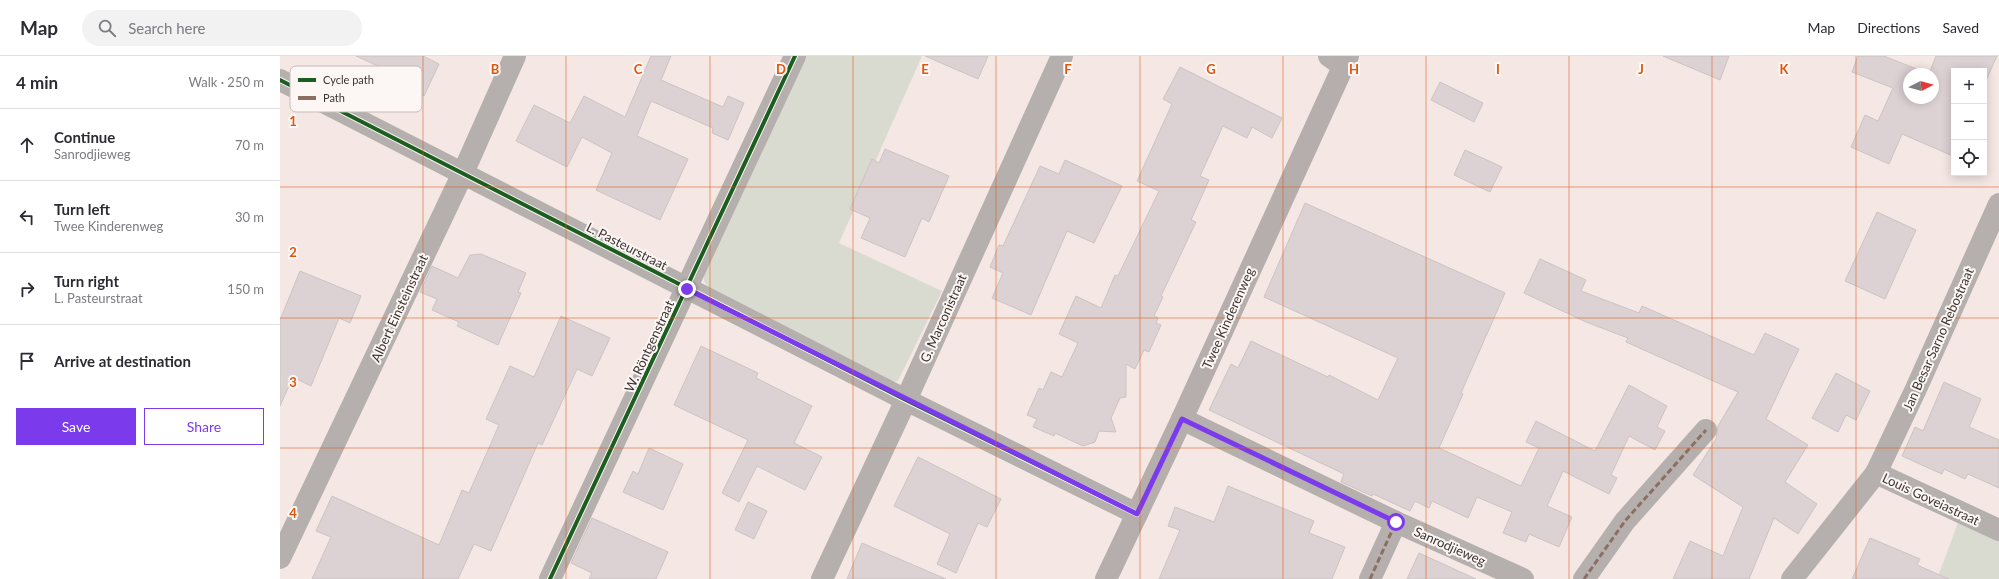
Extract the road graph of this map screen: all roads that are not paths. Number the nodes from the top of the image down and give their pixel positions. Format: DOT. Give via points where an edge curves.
graph roads {
  1 [pos="515,56"];
  2 [pos="795,56"];
  3 [pos="1062,56"];
  4 [pos="1340,59"];
  5 [pos="280,80"];
  6 [pos="290,85"];
  7 [pos="344,112"];
  8 [pos="463,172"];
  9 [pos="1999,204"];
  10 [pos="687,289"];
  11 [pos="906,400"];
  12 [pos="1182,419"];
  13 [pos="1706,430"];
  14 [pos="1876,473"];
  15 [pos="1137,514"];
  16 [pos="1396,522"];
  17 [pos="1999,530"];
  18 [pos="280,558"];
  19 [pos="550,579"];
  20 [pos="822,579"];
  21 [pos="1106,579"];
  22 [pos="1370,579"];
  23 [pos="1523,579"];
  24 [pos="1584,579"];
  25 [pos="1792,579"];
  1 -- 8 [label="street, Albert Einsteinstraat"];
  2 -- 10 [label="street, W. Röntgenstraat"];
  3 -- 11 [label="street, G. Marconistraat"];
  4 -- 12 [label="street, Twee Kinderenweg"];
  5 -- 6 [label="street, L. Pasteurstraat"];
  7 -- 8 [label="street, L. Pasteurstraat"];
  8 -- 10 [label="street, L. Pasteurstraat"];
  8 -- 18 [label="street, Albert Einsteinstraat"];
  9 -- 14 [label="street, Jan Besar Sarno Rebostraat"];
  10 -- 11 [label="street, L. Pasteurstraat"];
  10 -- 19 [label="street, W. Röntgenstraat"];
  11 -- 15 [label="street, L. Pasteurstraat"];
  11 -- 20 [label="street, G. Marconistraat"];
  12 -- 15 [label="street, Twee Kinderenweg"];
  12 -- 16 [label="street, Sanrodjieweg"];
  13 -- 24 [label="street" via="1625,521"];
  14 -- 17 [label="street, Louis Goveiastraat"];
  14 -- 25 [label="street, Louis Goveiastraat"];
  15 -- 21 [label="street, Twee Kinderenweg"];
  16 -- 22 [label="street"];
  16 -- 23 [label="street, Sanrodjieweg"];
}
